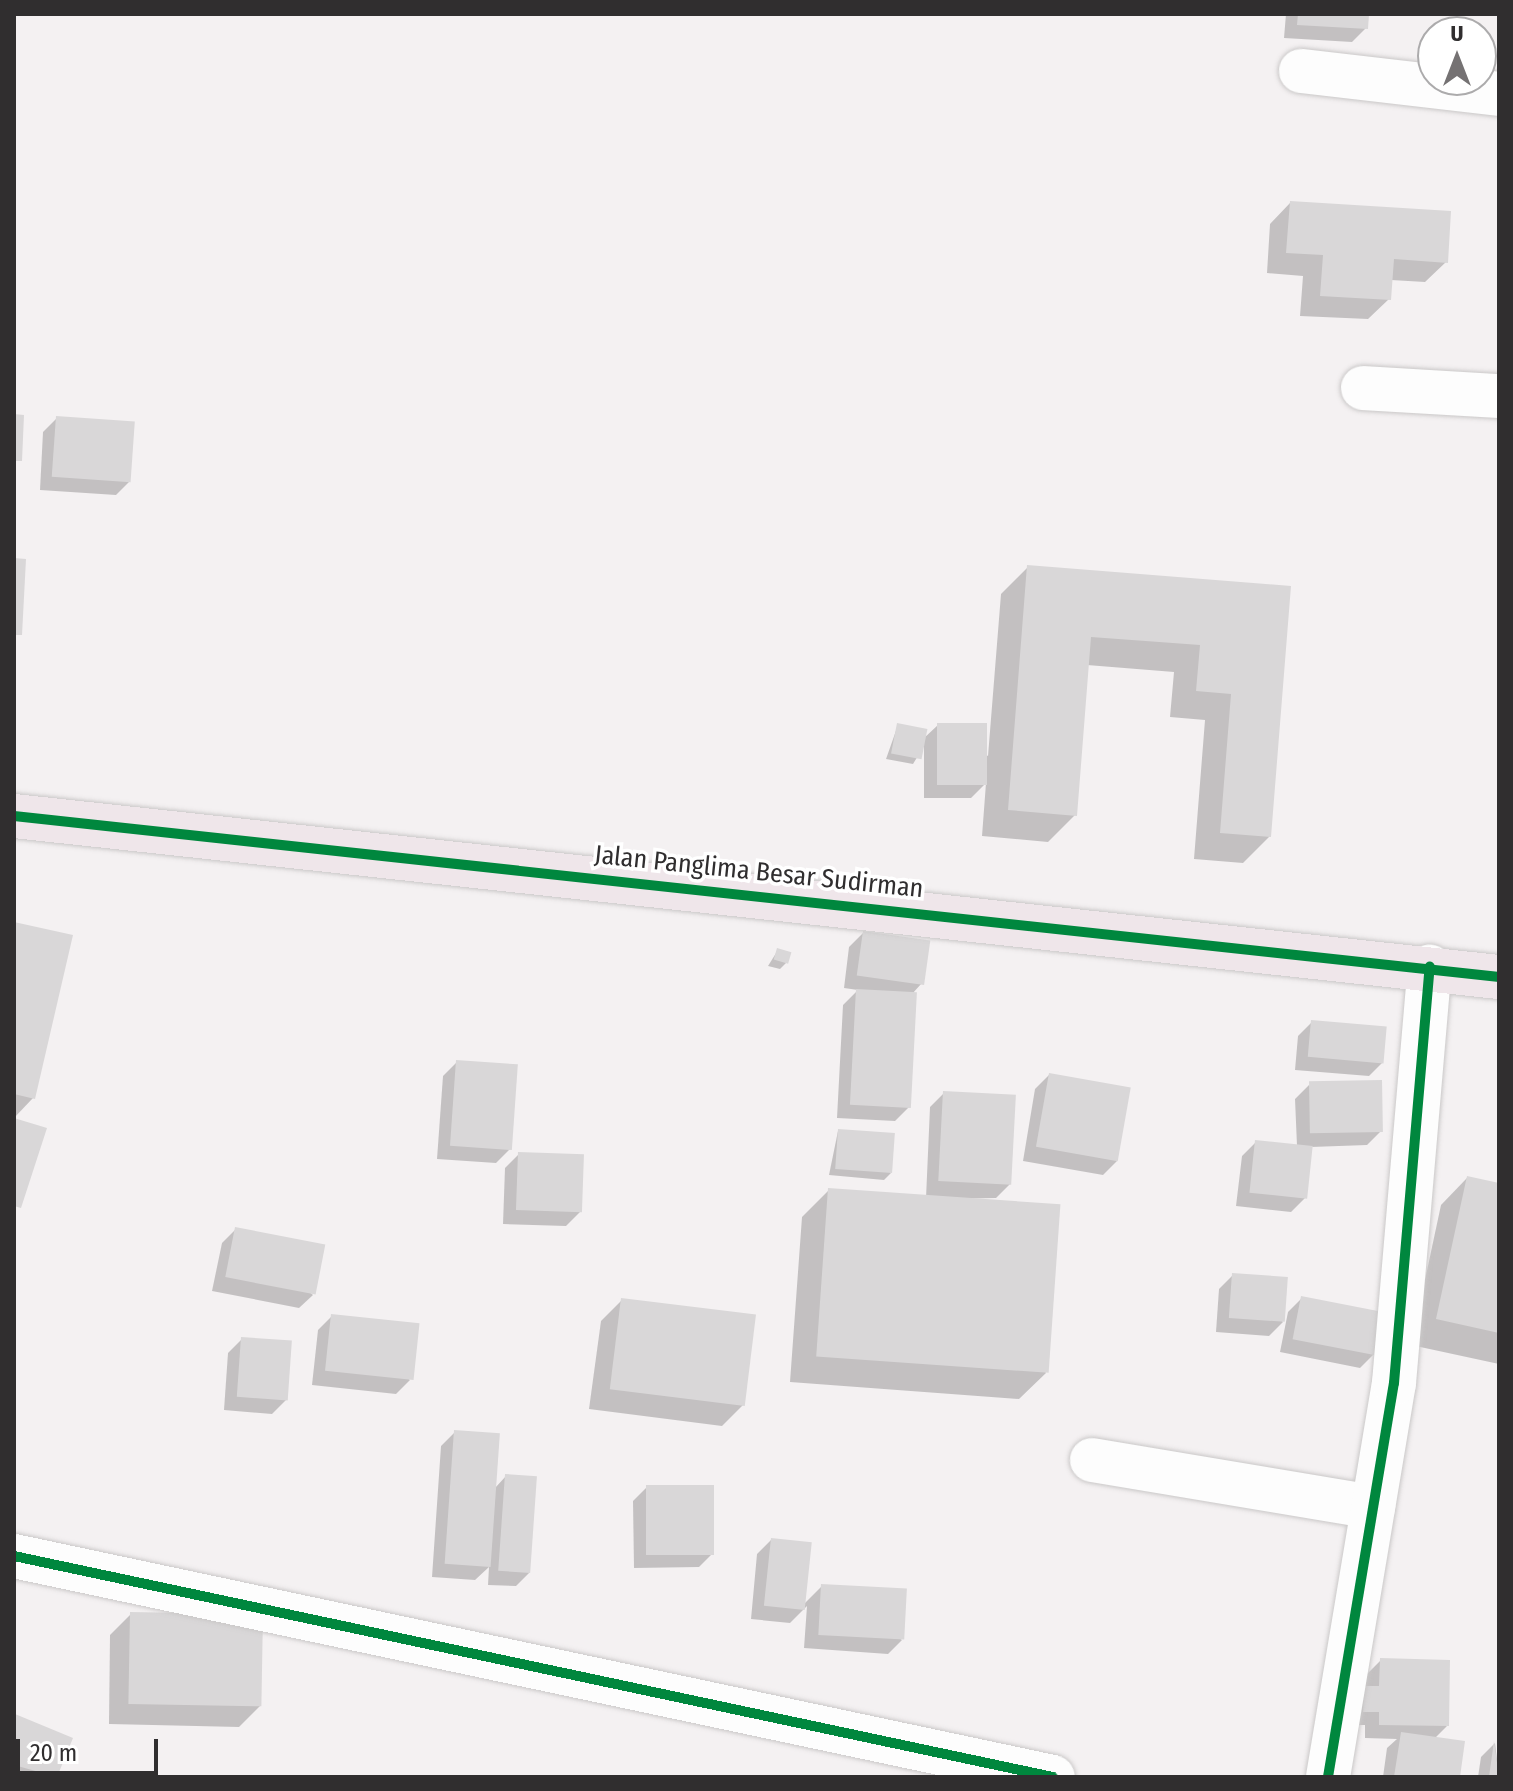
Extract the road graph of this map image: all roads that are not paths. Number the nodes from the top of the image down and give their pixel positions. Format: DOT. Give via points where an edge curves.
graph roads {
  1 [pos="1301,71"];
  2 [pos="1499,94"];
  3 [pos="1363,388"];
  4 [pos="1499,396"];
  5 [pos="14,816"];
  6 [pos="1430,967"];
  7 [pos="1499,977"];
  8 [pos="1092,1460"];
  9 [pos="1373,1507"];
  10 [pos="14,1556"];
  11 [pos="1053,1777"];
  12 [pos="1328,1777"];
  1 -- 2 [label="street"];
  3 -- 4 [label="street"];
  5 -- 6 [label="main road, Jalan Panglima Besar Sudirman"];
  6 -- 7 [label="main road, Jalan Panglima Besar Sudirman"];
  6 -- 9 [label="street" via="1394,1383"];
  8 -- 9 [label="street"];
  9 -- 12 [label="street"];
  10 -- 11 [label="street"];
}
